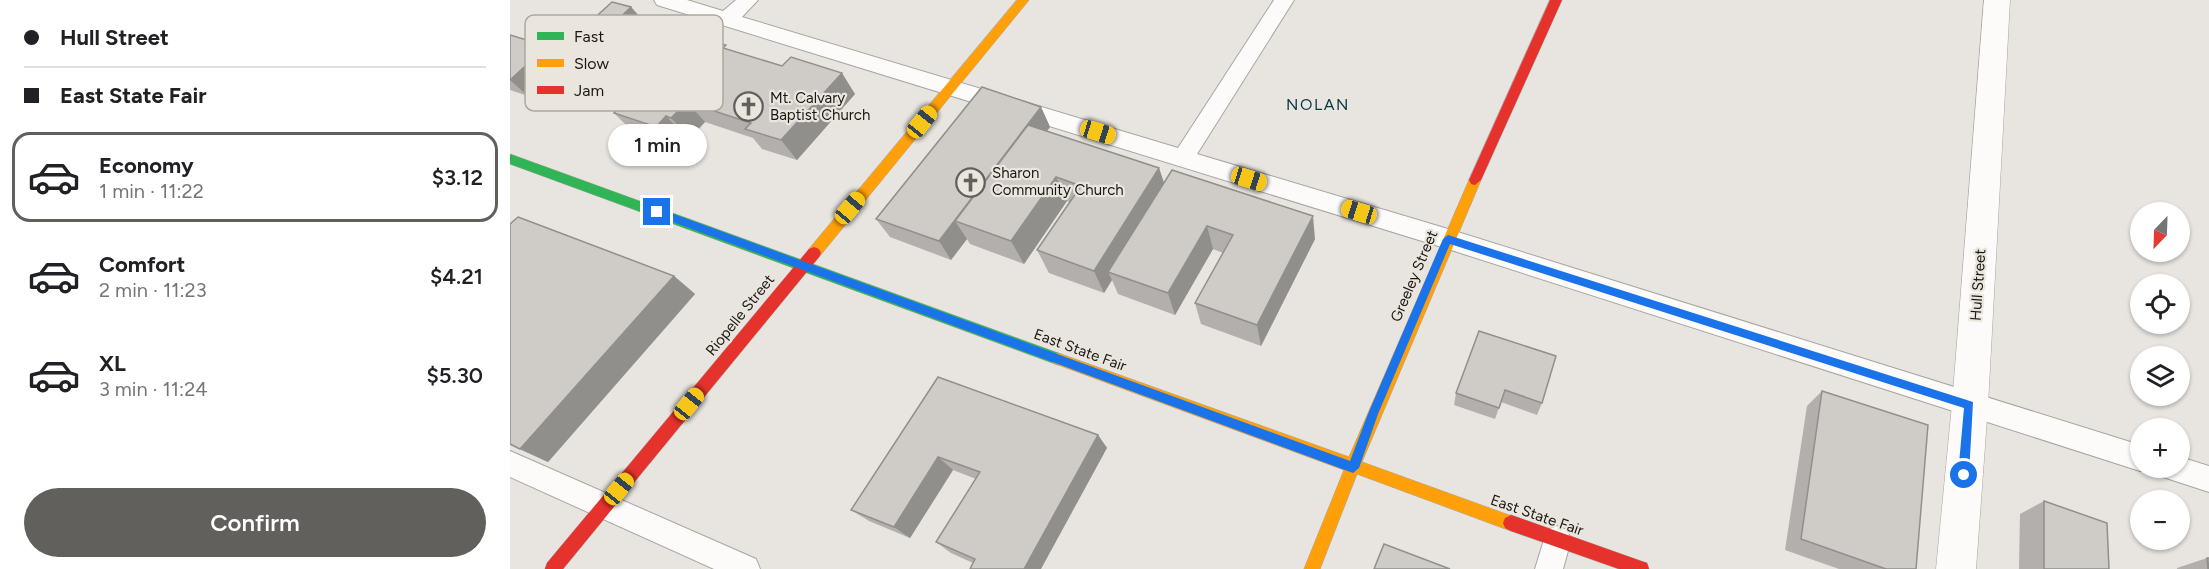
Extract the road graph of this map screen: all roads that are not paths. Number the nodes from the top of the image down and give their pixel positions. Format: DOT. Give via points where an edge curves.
graph roads {
  1 [pos="664,0"];
  2 [pos="748,0"];
  3 [pos="1023,0"];
  4 [pos="1284,0"];
  5 [pos="1556,0"];
  6 [pos="1997,0"];
  7 [pos="714,15"];
  8 [pos="723,18"];
  9 [pos="727,19"];
  10 [pos="950,87"];
  11 [pos="1183,158"];
  12 [pos="510,159"];
  13 [pos="1448,239"];
  14 [pos="802,265"];
  15 [pos="1970,405"];
  16 [pos="2130,455"];
  17 [pos="510,464"];
  18 [pos="1353,468"];
  19 [pos="2190,473"];
  20 [pos="2209,479"];
  21 [pos="605,506"];
  22 [pos="1557,540"];
  23 [pos="553,569"];
  24 [pos="746,569"];
  25 [pos="1312,569"];
  26 [pos="1549,569"];
  27 [pos="1641,569"];
  28 [pos="1956,569"];
  1 -- 7 [label="lane"];
  2 -- 9 [label="lane"];
  3 -- 10 [label="street, Riopelle Street"];
  4 -- 11 [label="lane"];
  5 -- 13 [label="street, Greeley Street"];
  6 -- 15 [label="street, Hull Street"];
  8 -- 9 [label="lane"];
  9 -- 10 [label="lane"];
  10 -- 11 [label="lane"];
  10 -- 14 [label="street, Riopelle Street"];
  11 -- 13 [label="lane"];
  12 -- 14 [label="street, East State Fair"];
  13 -- 15 [label="lane"];
  13 -- 18 [label="street, Greeley Street"];
  14 -- 18 [label="street, East State Fair"];
  14 -- 21 [label="street, Riopelle Street"];
  15 -- 16 [label="lane"];
  15 -- 28 [label="street, Hull Street"];
  17 -- 21 [label="lane"];
  18 -- 22 [label="street, East State Fair"];
  18 -- 25 [label="street, Greeley Street"];
  19 -- 20 [label="lane"];
  21 -- 23 [label="street, Riopelle Street"];
  21 -- 24 [label="lane"];
  22 -- 26 [label="lane"];
  22 -- 27 [label="street, East State Fair"];
}
